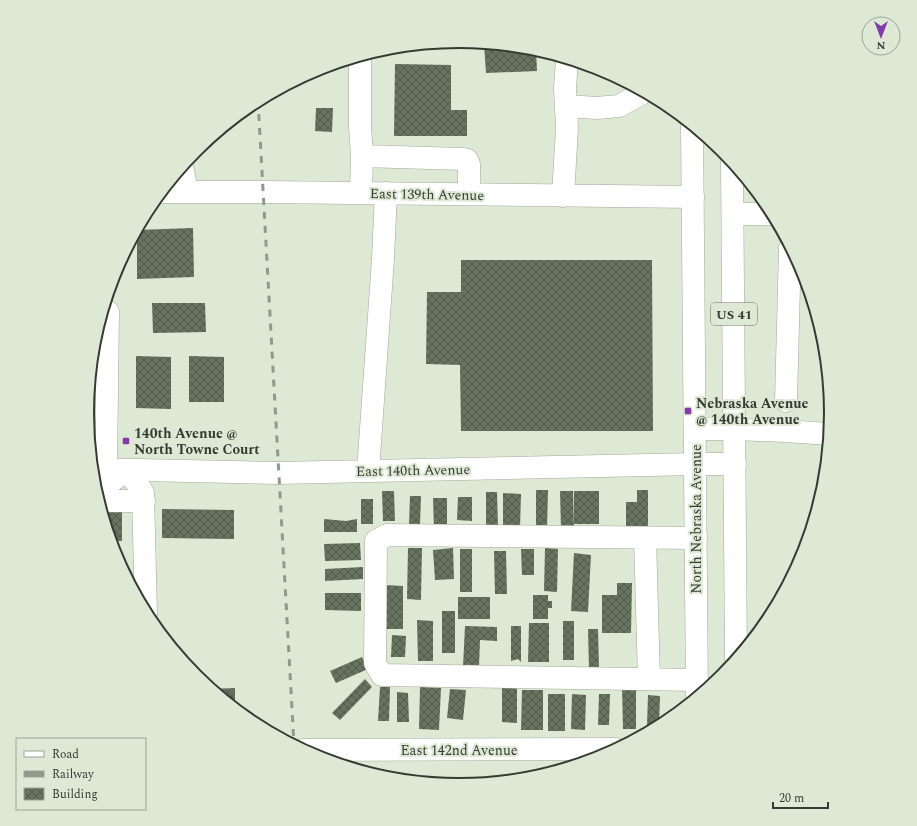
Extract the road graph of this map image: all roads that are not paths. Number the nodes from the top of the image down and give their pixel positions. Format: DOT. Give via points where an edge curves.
graph roads {
  1 [pos="360,61"];
  2 [pos="567,64"];
  3 [pos="638,96"];
  4 [pos="566,106"];
  5 [pos="692,133"];
  6 [pos="362,156"];
  7 [pos="732,171"];
  8 [pos="183,173"];
  9 [pos="168,192"];
  10 [pos="187,192"];
  11 [pos="361,193"];
  12 [pos="386,193"];
  13 [pos="469,194"];
  14 [pos="563,196"];
  15 [pos="693,197"];
  16 [pos="733,214"];
  17 [pos="764,214"];
  18 [pos="790,260"];
  19 [pos="108,312"];
  20 [pos="786,400"];
  21 [pos="695,429"];
  22 [pos="735,429"];
  23 [pos="823,434"];
  24 [pos="696,464"];
  25 [pos="735,464"];
  26 [pos="108,469"];
  27 [pos="368,471"];
  28 [pos="103,493"];
  29 [pos="105,500"];
  30 [pos="144,501"];
  31 [pos="645,538"];
  32 [pos="696,538"];
  33 [pos="146,601"];
  34 [pos="736,650"];
  35 [pos="649,680"];
  36 [pos="697,688"];
  37 [pos="600,749"];
  38 [pos="319,750"];
  1 -- 6 [label="street"];
  2 -- 4 [label="street"];
  3 -- 4 [label="street" via="619,106"];
  4 -- 14 [label="street"];
  5 -- 15 [label="street, North Nebraska Avenue / US 41"];
  6 -- 11 [label="street"];
  6 -- 13 [label="street" via="467,160"];
  7 -- 16 [label="street, US 41"];
  8 -- 10 [label="street"];
  9 -- 10 [label="street, East 139th Avenue"];
  10 -- 11 [label="street, East 139th Avenue"];
  11 -- 12 [label="street, East 139th Avenue"];
  12 -- 13 [label="street, East 139th Avenue"];
  12 -- 27 [label="street"];
  13 -- 14 [label="street, East 139th Avenue"];
  14 -- 15 [label="street, East 139th Avenue"];
  15 -- 21 [label="street, North Nebraska Avenue / US 41"];
  16 -- 17 [label="street"];
  16 -- 22 [label="street, US 41"];
  18 -- 20 [label="street"];
  19 -- 26 [label="street"];
  21 -- 22 [label="street"];
  21 -- 24 [label="street, North Nebraska Avenue / US 41"];
  22 -- 23 [label="street"];
  22 -- 25 [label="street, US 41"];
  24 -- 25 [label="street, East 140th Avenue"];
  24 -- 27 [label="street, East 140th Avenue"];
  24 -- 32 [label="street, North Nebraska Avenue / US 41"];
  25 -- 34 [label="street, US 41"];
  26 -- 27 [label="street, East 140th Avenue" via="279,473"];
  26 -- 28 [label="street" via="111,482"];
  26 -- 30 [label="street" via="144,493"];
  29 -- 30 [label="street"];
  30 -- 33 [label="street"];
  31 -- 32 [label="street"];
  31 -- 35 [label="street"];
  31 -- 35 [label="street" via="387,535 376,541 375,663 382,675"];
  32 -- 36 [label="street, North Nebraska Avenue / US 41"];
  35 -- 36 [label="street"];
  37 -- 38 [label="street, East 142nd Avenue"];
}
